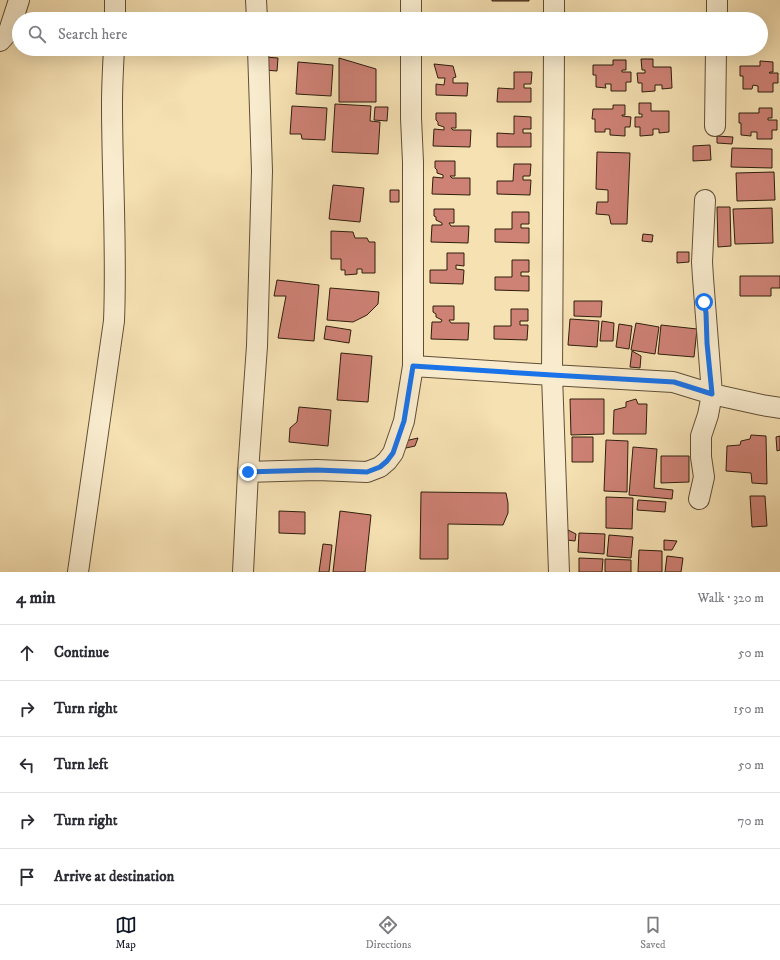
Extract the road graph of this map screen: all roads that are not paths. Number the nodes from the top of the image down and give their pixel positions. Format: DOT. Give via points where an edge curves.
graph roads {
  1 [pos="19,0"];
  2 [pos="115,0"];
  3 [pos="256,0"];
  4 [pos="411,0"];
  5 [pos="554,0"];
  6 [pos="717,0"];
  7 [pos="15,12"];
  8 [pos="114,12"];
  9 [pos="257,12"];
  10 [pos="411,12"];
  11 [pos="554,12"];
  12 [pos="717,12"];
  13 [pos="12,22"];
  14 [pos="0,41"];
  15 [pos="114,56"];
  16 [pos="258,56"];
  17 [pos="411,56"];
  18 [pos="554,56"];
  19 [pos="716,56"];
  20 [pos="715,126"];
  21 [pos="705,200"];
  22 [pos="413,366"];
  23 [pos="552,375"];
  24 [pos="712,394"];
  25 [pos="780,408"];
  26 [pos="248,472"];
  27 [pos="699,499"];
  28 [pos="78,572"];
  29 [pos="243,572"];
  30 [pos="559,572"];
  1 -- 7 [label="street"];
  2 -- 8 [label="street"];
  3 -- 9 [label="street"];
  4 -- 10 [label="street"];
  5 -- 11 [label="street"];
  6 -- 12 [label="street"];
  13 -- 14 [label="street" via="9,31"];
  15 -- 28 [label="street" via="114,321"];
  16 -- 26 [label="street" via="262,171 257,346"];
  17 -- 22 [label="street"];
  18 -- 23 [label="street"];
  19 -- 20 [label="street"];
  21 -- 24 [label="street" via="702,270"];
  22 -- 23 [label="street"];
  22 -- 26 [label="street" via="404,421 393,453 380,467 367,472"];
  23 -- 24 [label="street" via="674,382"];
  23 -- 30 [label="street"];
  24 -- 25 [label="street"];
  24 -- 27 [label="street" via="701,436 704,477"];
  26 -- 29 [label="street"];
}
